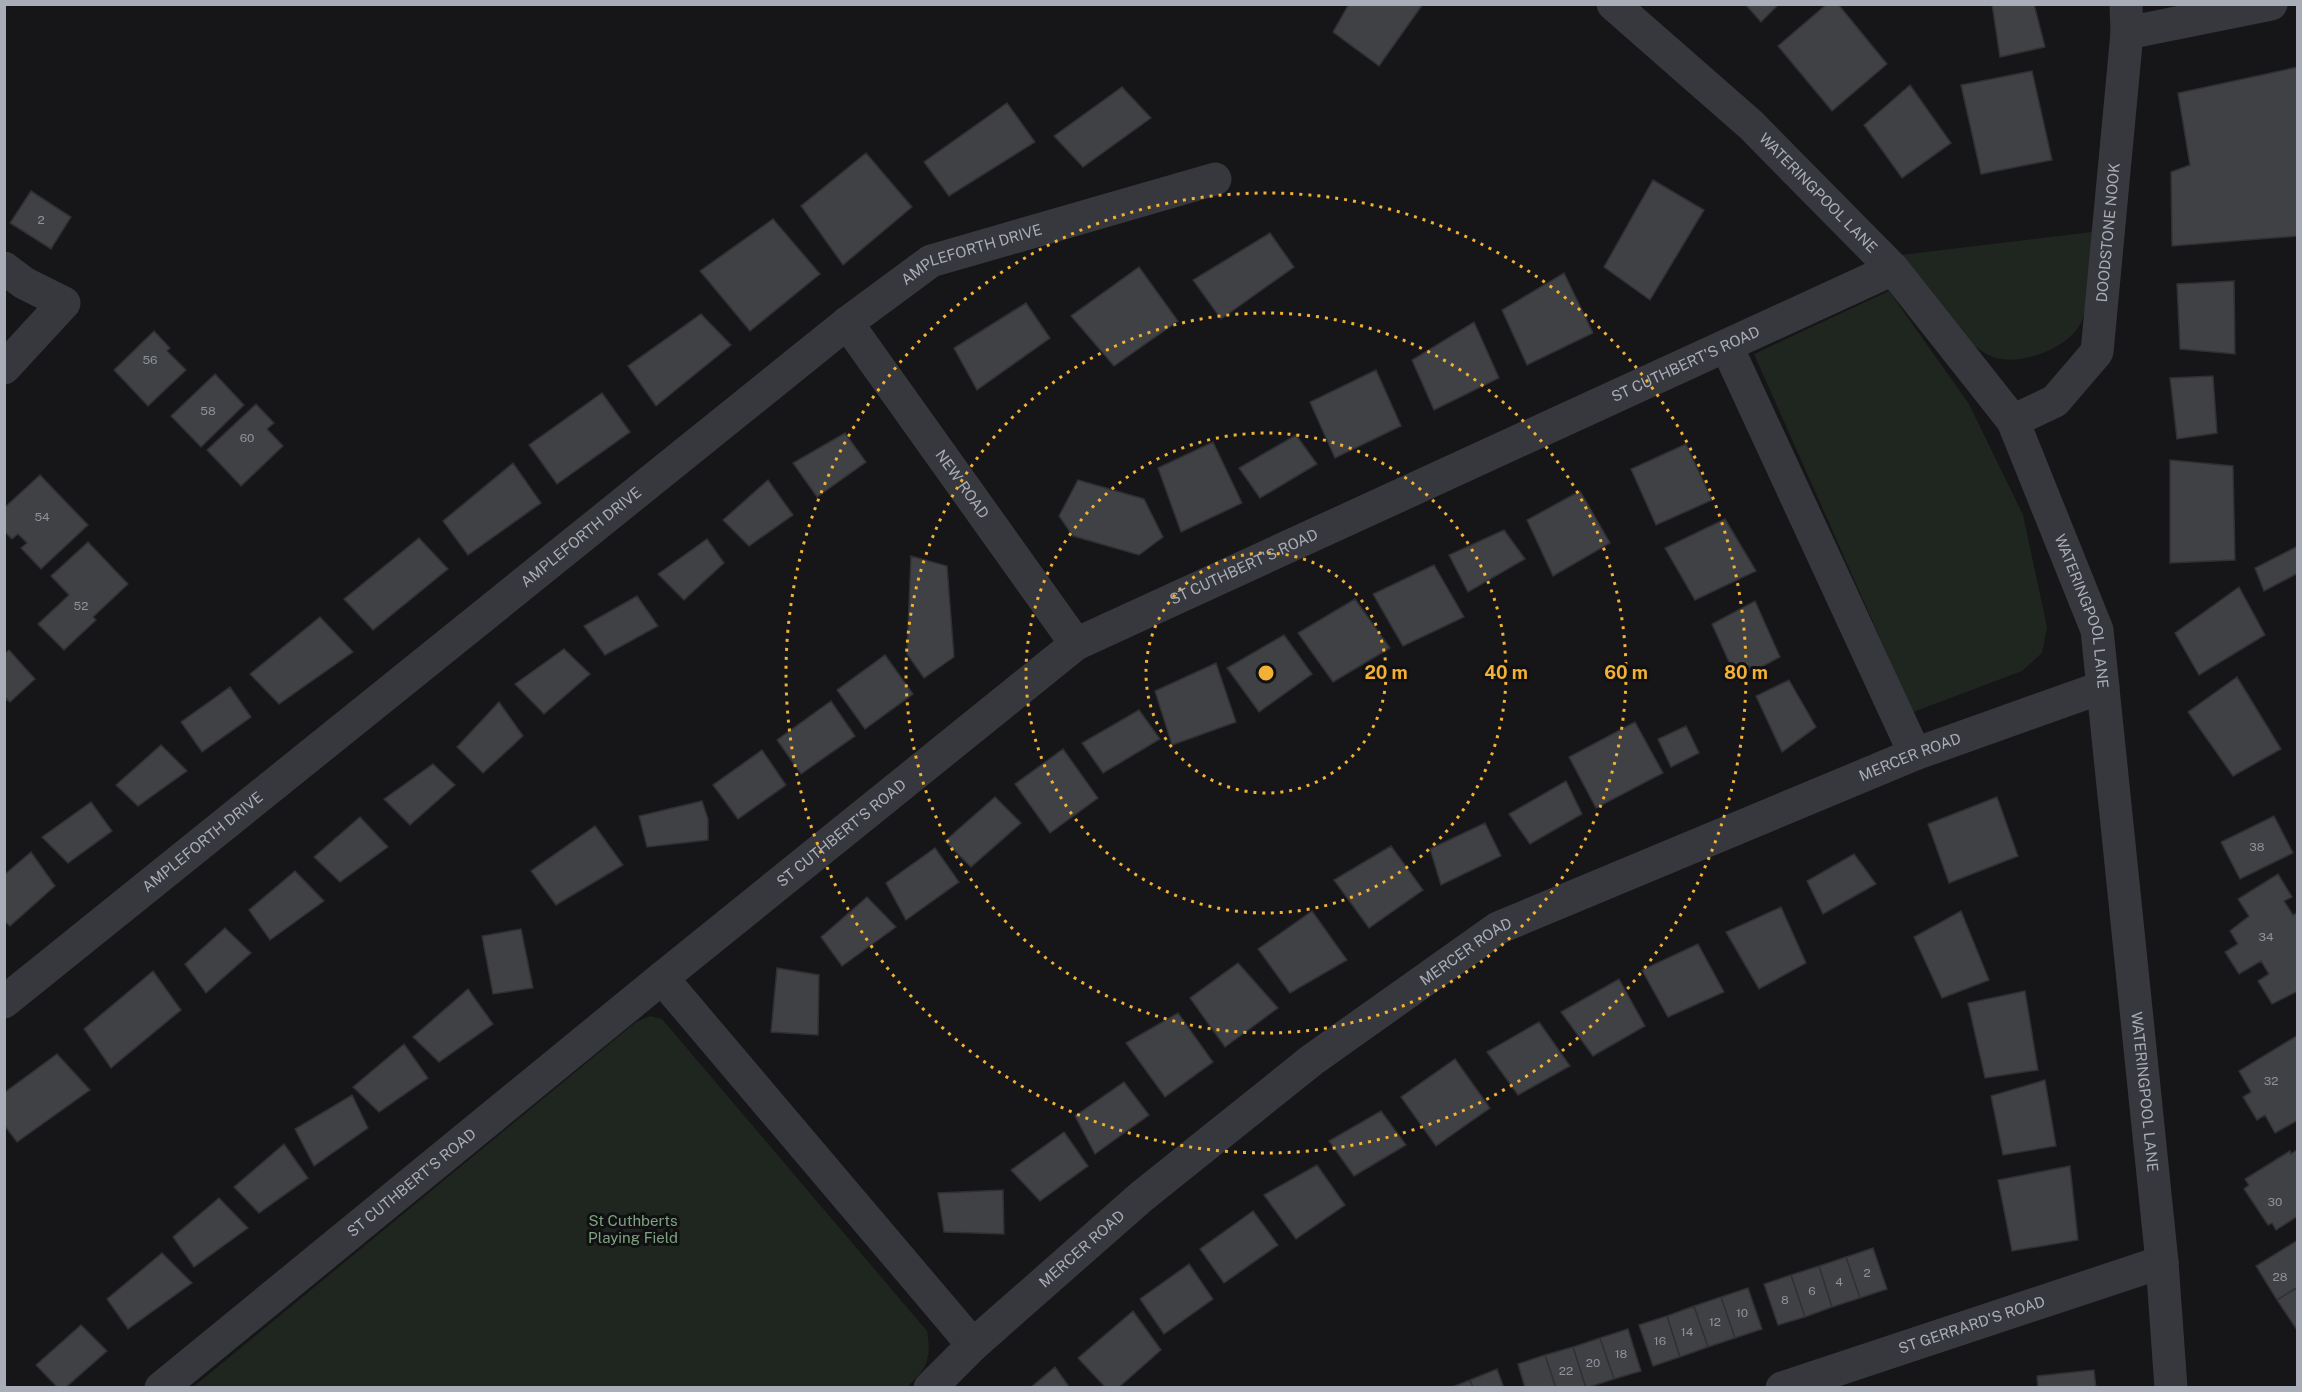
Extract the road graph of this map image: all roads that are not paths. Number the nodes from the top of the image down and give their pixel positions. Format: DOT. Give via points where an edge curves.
graph roads {
  1 [pos="1613,4"];
  2 [pos="2271,4"];
  3 [pos="2127,19"];
  4 [pos="1215,179"];
  5 [pos="4,268"];
  6 [pos="1893,269"];
  7 [pos="847,323"];
  8 [pos="1727,347"];
  9 [pos="4,368"];
  10 [pos="2013,421"];
  11 [pos="1076,644"];
  12 [pos="2103,687"];
  13 [pos="1915,754"];
  14 [pos="662,978"];
  15 [pos="4,1002"];
  16 [pos="2162,1262"];
  17 [pos="973,1345"];
  18 [pos="161,1388"];
  19 [pos="930,1388"];
  20 [pos="1782,1388"];
  21 [pos="2171,1388"];
  1 -- 6 [label="street, WATERINGPOOL LANE" via="1751,125"];
  2 -- 3 [label="street"];
  3 -- 10 [label="street, DOODSTONE NOOK" via="2097,352 2055,401"];
  4 -- 7 [label="street, AMPLEFORTH DRIVE" via="931,261"];
  5 -- 9 [label="street" via="24,284 64,303"];
  6 -- 8 [label="street, ST CUTHBERT'S ROAD"];
  6 -- 10 [label="street, WATERINGPOOL LANE"];
  7 -- 11 [label="street, NEW ROAD"];
  7 -- 15 [label="street, AMPLEFORTH DRIVE"];
  8 -- 11 [label="street, ST CUTHBERT'S ROAD"];
  8 -- 13 [label="street"];
  10 -- 12 [label="street, WATERINGPOOL LANE" via="2097,630"];
  11 -- 14 [label="street, ST CUTHBERT'S ROAD"];
  12 -- 13 [label="street, MERCER ROAD"];
  12 -- 16 [label="street, WATERINGPOOL LANE"];
  13 -- 17 [label="street, MERCER ROAD" via="1498,927 1312,1060 1141,1197"];
  14 -- 17 [label="street"];
  14 -- 18 [label="street, ST CUTHBERT'S ROAD"];
  16 -- 20 [label="street, ST GERRARD'S ROAD"];
  16 -- 21 [label="street, WATERINGPOOL LANE"];
  17 -- 19 [label="street, MERCER ROAD"];
}
